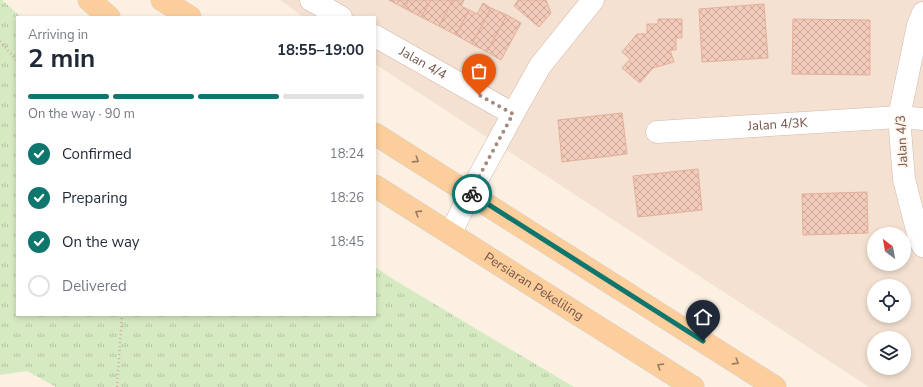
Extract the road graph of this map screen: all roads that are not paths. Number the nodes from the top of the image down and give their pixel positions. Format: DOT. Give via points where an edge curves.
graph roads {
  1 [pos="89,0"];
  2 [pos="162,0"];
  3 [pos="311,0"];
  4 [pos="593,0"];
  5 [pos="923,13"];
  6 [pos="108,16"];
  7 [pos="188,16"];
  8 [pos="339,16"];
  9 [pos="376,37"];
  10 [pos="513,114"];
  11 [pos="898,118"];
  12 [pos="923,119"];
  13 [pos="657,132"];
  14 [pos="376,135"];
  15 [pos="376,187"];
  16 [pos="470,193"];
  17 [pos="451,234"];
  18 [pos="923,246"];
  19 [pos="693,387"];
  20 [pos="775,387"];
  1 -- 6 [label="main road"];
  2 -- 7 [label="main road"];
  3 -- 8 [label="street"];
  4 -- 10 [label="street" via="540,66"];
  5 -- 11 [label="street, Jalan 4/3" via="918,24"];
  9 -- 10 [label="street, Jalan 4/4"];
  10 -- 16 [label="street"];
  11 -- 12 [label="street, Jalan 4/3K"];
  11 -- 13 [label="street, Jalan 4/3K"];
  11 -- 18 [label="street, Jalan 4/3" via="904,179"];
  14 -- 16 [label="main road, one-way"];
  17 -- 15 [label="main road, Persiaran Pekeliling, one-way"];
  16 -- 17 [label="street"];
  16 -- 20 [label="main road, one-way"];
  19 -- 17 [label="main road, Persiaran Pekeliling, one-way"];
}
